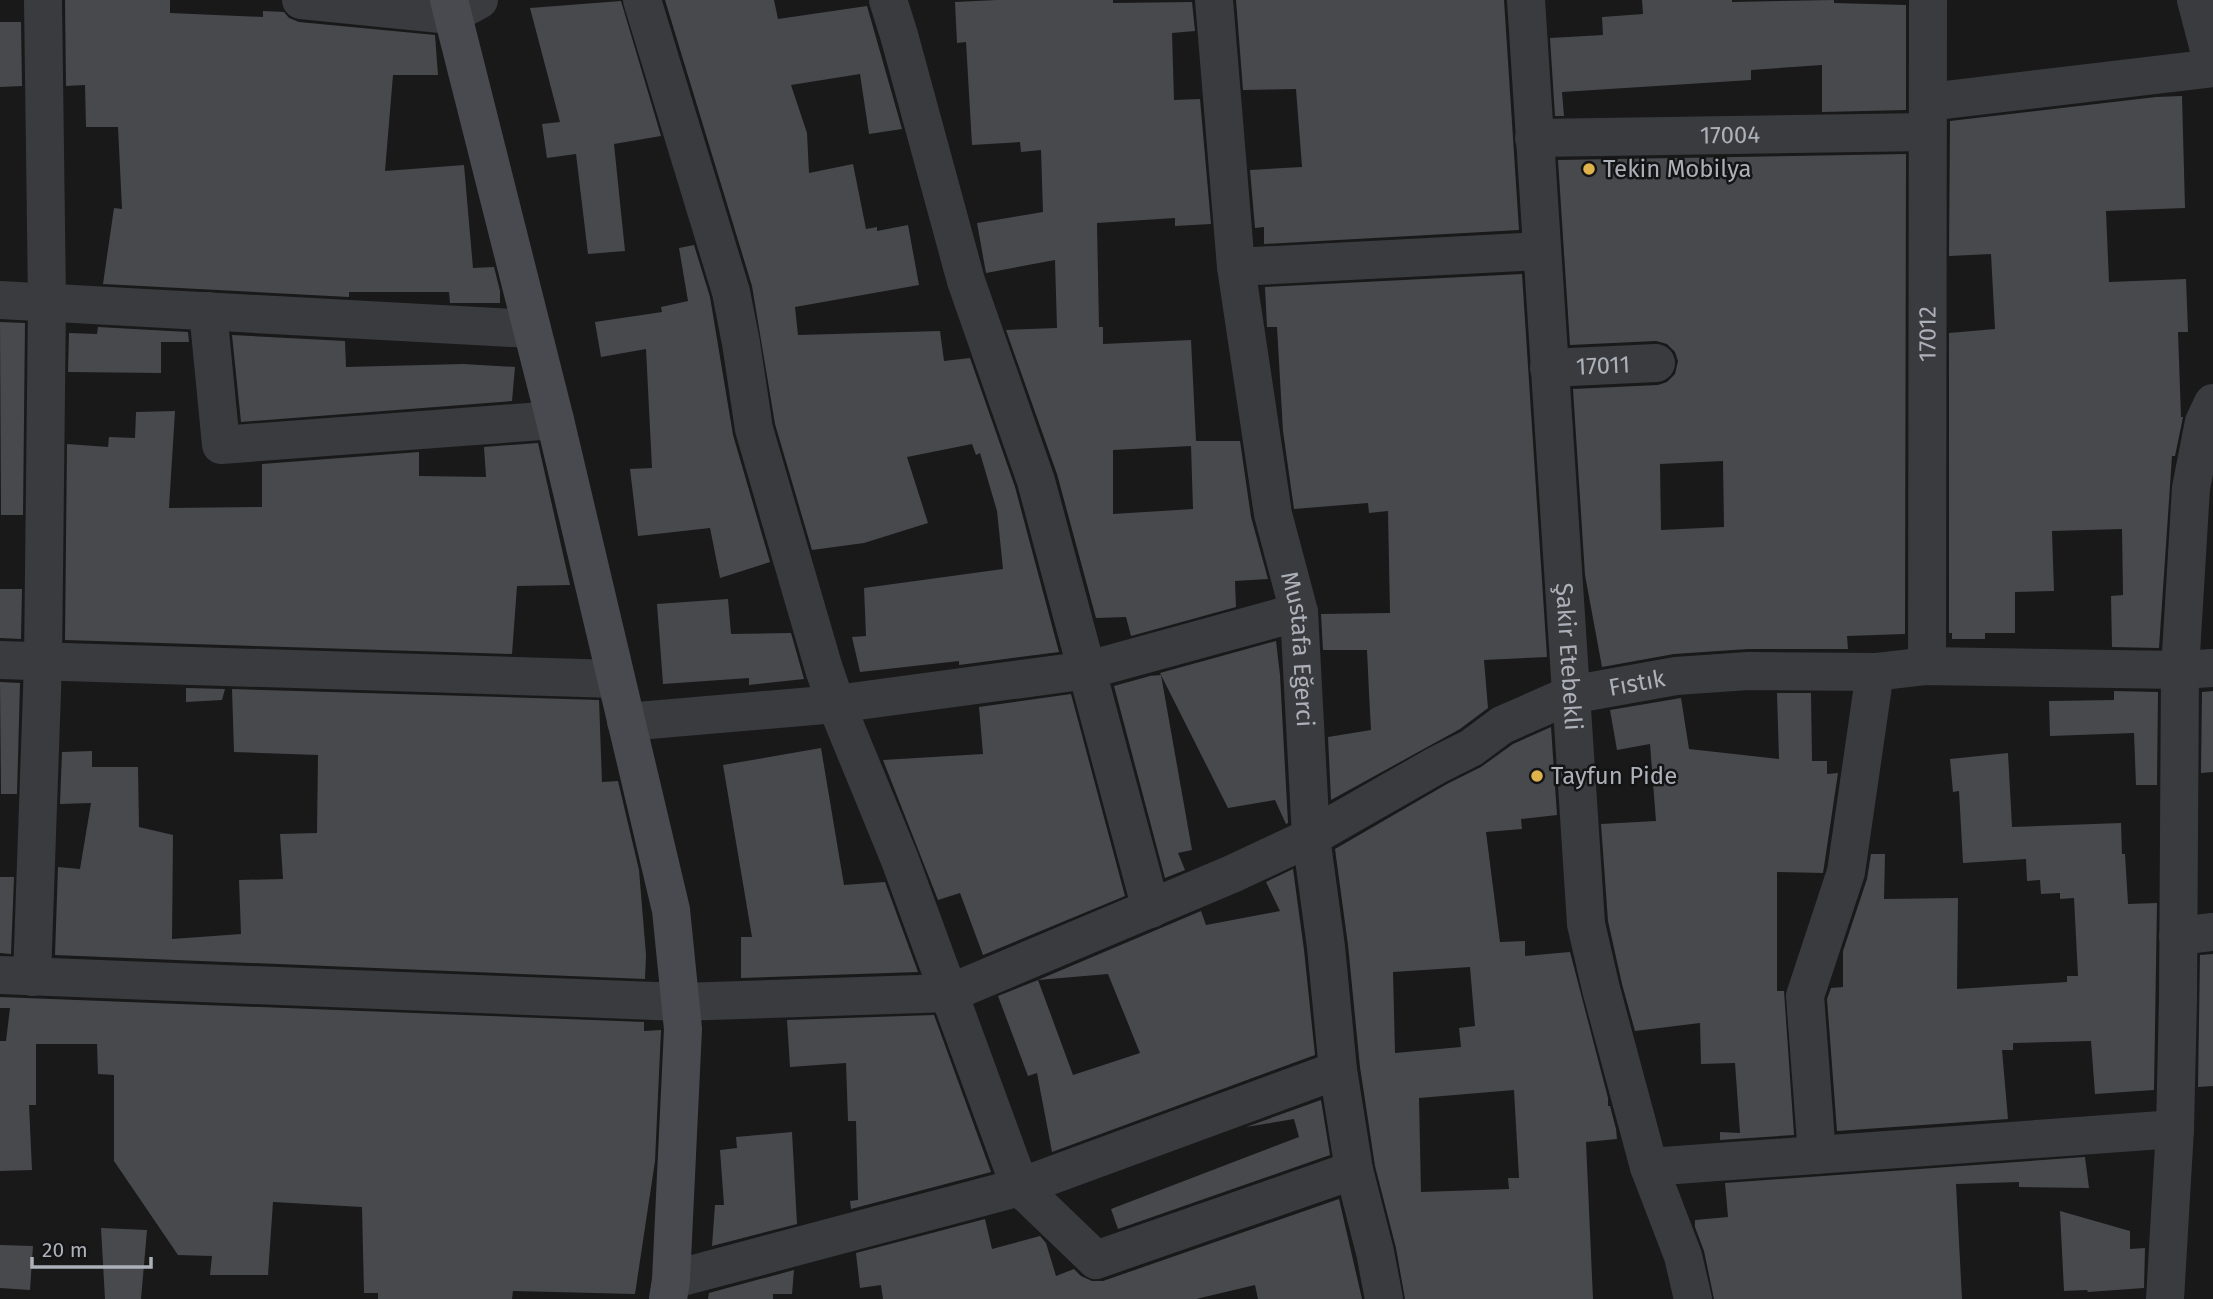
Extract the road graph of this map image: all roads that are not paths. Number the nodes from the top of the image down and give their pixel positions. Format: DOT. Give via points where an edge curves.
graph roads {
  1 [pos="43,0"];
  2 [pos="301,0"];
  3 [pos="642,0"];
  4 [pos="888,0"];
  5 [pos="1213,0"];
  6 [pos="1526,0"];
  7 [pos="1928,0"];
  8 [pos="2196,0"];
  9 [pos="460,5"];
  10 [pos="2213,67"];
  11 [pos="1927,117"];
  12 [pos="1534,138"];
  13 [pos="1541,251"];
  14 [pos="1236,267"];
  15 [pos="0,300"];
  16 [pos="47,301"];
  17 [pos="208,311"];
  18 [pos="531,329"];
  19 [pos="1656,363"];
  20 [pos="1549,368"];
  21 [pos="2213,403"];
  22 [pos="555,420"];
  23 [pos="1299,612"];
  24 [pos="0,660"];
  25 [pos="43,663"];
  26 [pos="1927,666"];
  27 [pos="2197,669"];
  28 [pos="1088,670"];
  29 [pos="1875,672"];
  30 [pos="616,679"];
  31 [pos="1570,695"];
  32 [pos="836,704"];
  33 [pos="626,722"];
  34 [pos="1311,837"];
  35 [pos="1151,908"];
  36 [pos="2196,934"];
  37 [pos="16,976"];
  38 [pos="950,993"];
  39 [pos="680,1003"];
  40 [pos="1338,1070"];
  41 [pos="2175,1129"];
  42 [pos="1817,1155"];
  43 [pos="1649,1167"];
  44 [pos="1354,1170"];
  45 [pos="1020,1187"];
  46 [pos="670,1289"];
  47 [pos="2156,1298"];
  48 [pos="1384,1299"];
  49 [pos="1693,1299"];
  1 -- 16 [label="street"];
  2 -- 9 [label="street"];
  3 -- 32 [label="street" via="731,292 754,429"];
  4 -- 28 [label="street" via="966,282 1036,481"];
  5 -- 14 [label="street, Mustafa Eğerci"];
  6 -- 12 [label="street, Şakir Etebekli"];
  7 -- 11 [label="street, 17012"];
  8 -- 10 [label="street"];
  9 -- 18 [label="street"];
  10 -- 11 [label="street, 17004"];
  11 -- 12 [label="street, 17004"];
  11 -- 26 [label="street, 17012"];
  12 -- 13 [label="street, Şakir Etebekli"];
  13 -- 14 [label="street"];
  13 -- 20 [label="street, Şakir Etebekli"];
  14 -- 23 [label="street, Mustafa Eğerci" via="1273,514"];
  15 -- 16 [label="street"];
  16 -- 17 [label="street"];
  16 -- 25 [label="street"];
  17 -- 18 [label="street"];
  17 -- 22 [label="street" via="221,445"];
  18 -- 22 [label="street"];
  19 -- 20 [label="street, 17011"];
  20 -- 31 [label="street, Şakir Etebekli"];
  21 -- 27 [label="street" via="2204,422 2191,488"];
  22 -- 30 [label="street"];
  23 -- 28 [label="street"];
  23 -- 34 [label="street, Mustafa Eğerci"];
  24 -- 25 [label="street"];
  25 -- 30 [label="street"];
  25 -- 37 [label="street"];
  26 -- 27 [label="street, Fıstık"];
  26 -- 29 [label="street, Fıstık"];
  27 -- 36 [label="street"];
  28 -- 32 [label="street"];
  28 -- 35 [label="street"];
  29 -- 31 [label="street, Fıstık" via="1748,671 1676,676"];
  29 -- 42 [label="street" via="1846,872 1805,996"];
  30 -- 33 [label="street"];
  31 -- 34 [label="street, Fıstık" via="1502,725 1471,748"];
  31 -- 43 [label="street, Şakir Etebekli" via="1586,925"];
  32 -- 33 [label="street"];
  32 -- 38 [label="street"];
  33 -- 39 [label="street" via="671,910"];
  34 -- 35 [label="street, Fıstık"];
  34 -- 40 [label="street, Mustafa Eğerci"];
  35 -- 38 [label="street, Fıstık"];
  36 -- 41 [label="street"];
  37 -- 39 [label="street"];
  38 -- 39 [label="street"];
  38 -- 45 [label="street"];
  39 -- 46 [label="street" via="683,1029"];
  40 -- 44 [label="street, Mustafa Eğerci"];
  40 -- 45 [label="street"];
  41 -- 42 [label="street"];
  41 -- 47 [label="street"];
  42 -- 43 [label="street"];
  43 -- 49 [label="street, Şakir Etebekli" via="1683,1256"];
  44 -- 45 [label="street" via="1096,1260"];
  44 -- 48 [label="street, Mustafa Eğerci"];
  45 -- 46 [label="street"];
}
